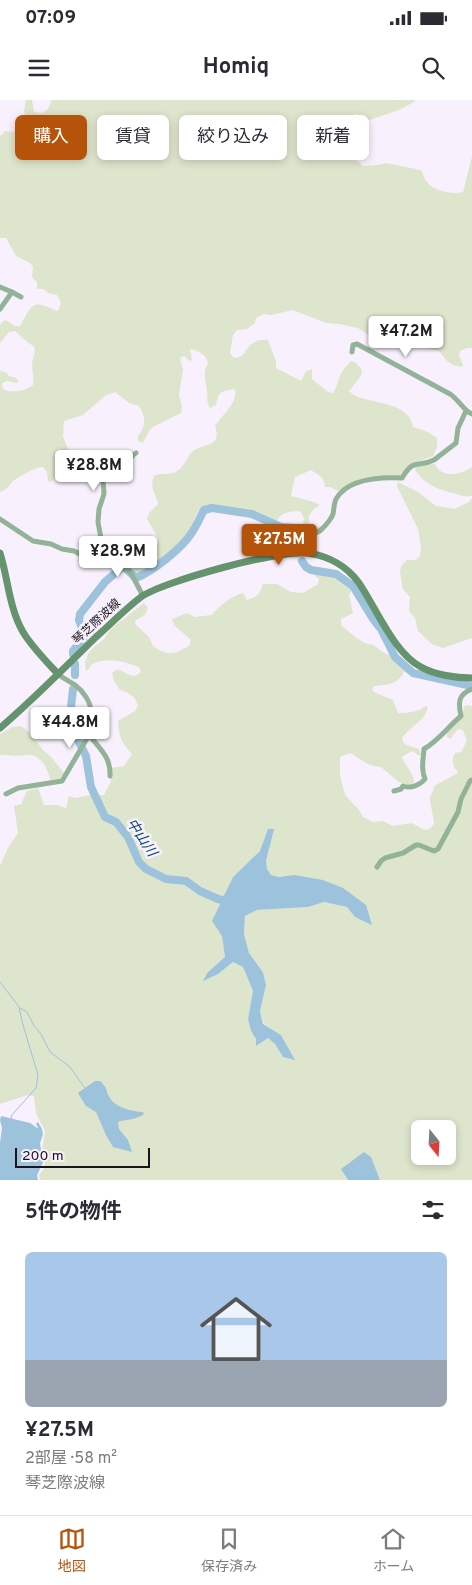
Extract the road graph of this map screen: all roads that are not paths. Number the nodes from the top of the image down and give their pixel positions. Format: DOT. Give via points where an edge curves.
graph roads {
  1 [pos="0,288"];
  2 [pos="12,292"];
  3 [pos="21,297"];
  4 [pos="0,309"];
  5 [pos="352,352"];
  6 [pos="466,411"];
  7 [pos="472,414"];
  8 [pos="136,453"];
  9 [pos="0,519"];
  10 [pos="299,552"];
  11 [pos="0,553"];
  12 [pos="104,555"];
  13 [pos="143,596"];
  14 [pos="58,674"];
  15 [pos="472,678"];
  16 [pos="472,689"];
  17 [pos="0,728"];
  18 [pos="89,735"];
  19 [pos="110,776"];
  20 [pos="472,780"];
  21 [pos="394,791"];
  22 [pos="6,794"];
  23 [pos="377,868"];
  1 -- 2 [label="street"];
  2 -- 3 [label="street"];
  2 -- 4 [label="street"];
  5 -- 6 [label="street" via="353,345 358,344 450,394 461,402"];
  6 -- 7 [label="street"];
  6 -- 10 [label="street" via="458,428 456,443 431,462 410,466 402,478 378,478 343,490 332,515 320,531 300,538"];
  8 -- 12 [label="street" via="122,471 103,480 104,494 98,522"];
  9 -- 12 [label="street" via="33,541 74,551 93,561"];
  10 -- 13 [label="main road, 琴芝際波線" via="215,571"];
  10 -- 15 [label="main road, 琴芝際波線" via="328,558 341,565 363,589 399,647 414,663 426,670"];
  11 -- 14 [label="main road" via="20,626"];
  12 -- 13 [label="street" via="115,566 129,571"];
  13 -- 14 [label="main road, 琴芝際波線"];
  14 -- 17 [label="main road, 琴芝際波線"];
  14 -- 18 [label="street" via="75,685 89,701"];
  16 -- 21 [label="street" via="464,693 459,703 462,716 424,750 422,770 426,779 412,787 403,786"];
  18 -- 19 [label="street" via="106,755"];
  18 -- 22 [label="street" via="62,781 18,788"];
  20 -- 23 [label="street" via="438,850 419,845 385,858"];
}
